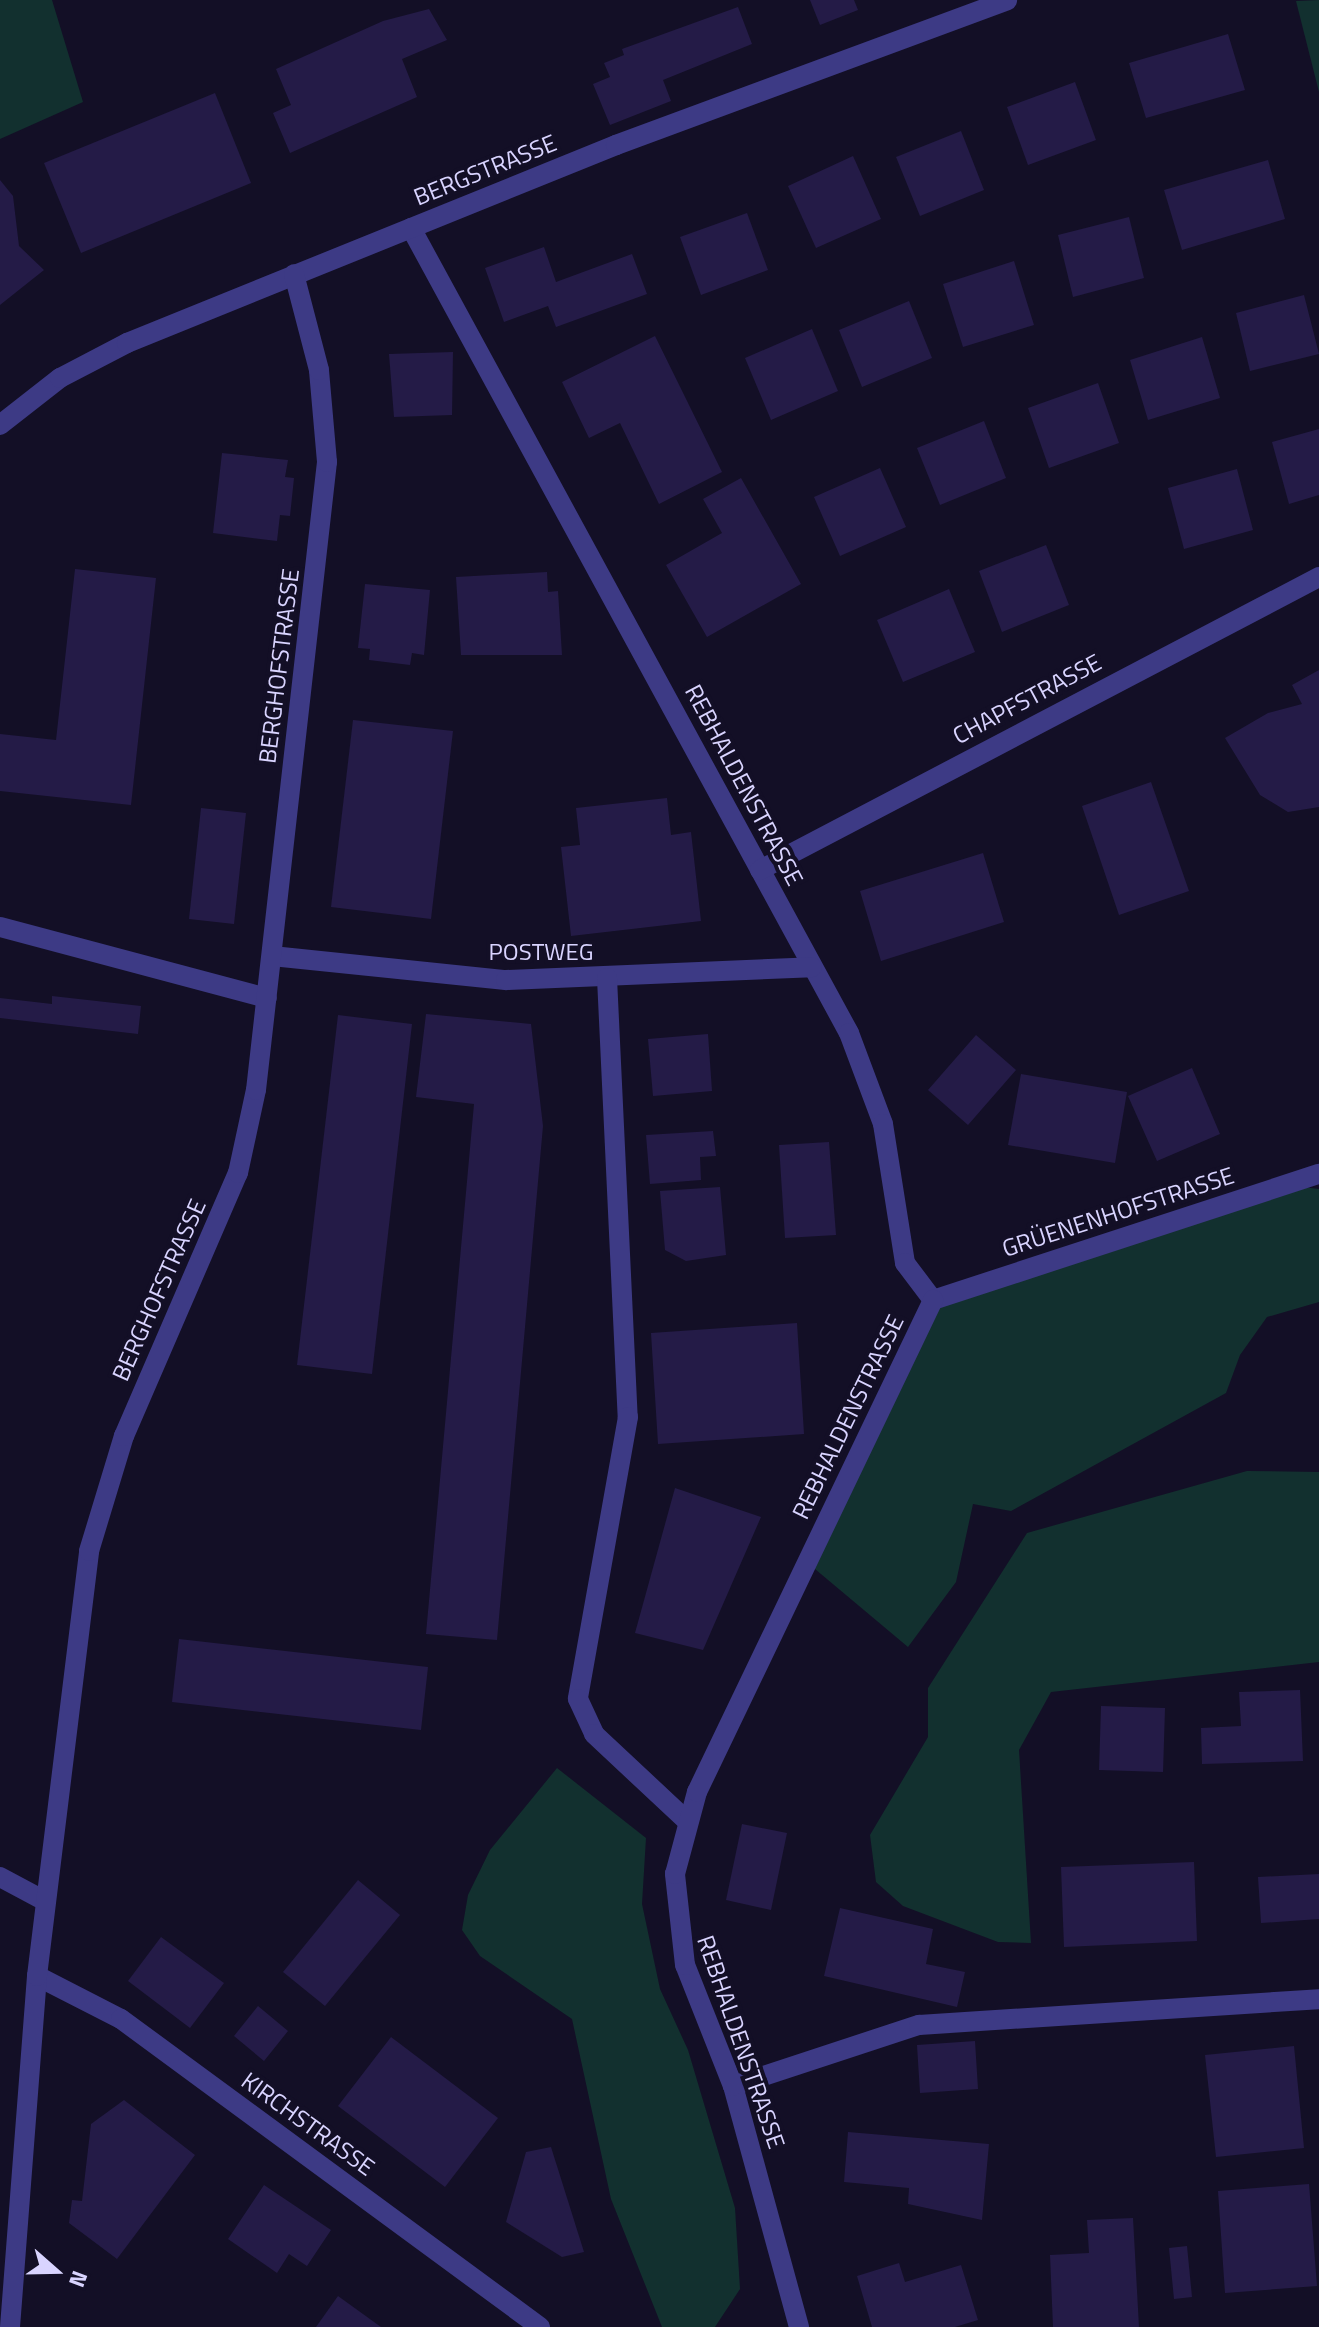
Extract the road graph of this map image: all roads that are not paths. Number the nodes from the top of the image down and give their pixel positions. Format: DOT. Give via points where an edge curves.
graph roads {
  1 [pos="1007,0"];
  2 [pos="411,228"];
  3 [pos="294,274"];
  4 [pos="0,425"];
  5 [pos="1319,577"];
  6 [pos="760,870"];
  7 [pos="0,927"];
  8 [pos="272,956"];
  9 [pos="812,967"];
  10 [pos="607,978"];
  11 [pos="267,998"];
  12 [pos="1319,1174"];
  13 [pos="1319,1184"];
  14 [pos="1286,1185"];
  15 [pos="933,1300"];
  16 [pos="687,1821"];
  17 [pos="0,1877"];
  18 [pos="45,1901"];
  19 [pos="37,1976"];
  20 [pos="1319,1999"];
  21 [pos="733,2086"];
  22 [pos="10,2327"];
  23 [pos="540,2327"];
  24 [pos="799,2327"];
  1 -- 2 [label="street, BERGSTRASSE"];
  2 -- 3 [label="street, BERGSTRASSE"];
  2 -- 6 [label="street, REBHALDENSTRASSE"];
  3 -- 4 [label="street, BERGSTRASSE" via="127,343 60,378"];
  3 -- 8 [label="street, BERGHOFSTRASSE" via="319,370 327,462"];
  5 -- 6 [label="street, CHAPFSTRASSE"];
  6 -- 9 [label="street, REBHALDENSTRASSE"];
  7 -- 11 [label="street"];
  8 -- 10 [label="street, POSTWEG" via="468,978"];
  8 -- 11 [label="street, BERGHOFSTRASSE"];
  9 -- 10 [label="street, POSTWEG"];
  9 -- 15 [label="street, REBHALDENSTRASSE" via="875,1096 905,1263"];
  10 -- 16 [label="street" via="629,1395 578,1699 594,1734"];
  11 -- 18 [label="street, BERGHOFSTRASSE" via="238,1173 130,1421 96,1524"];
  12 -- 14 [label="street, GRÜENENHOFSTRASSE"];
  13 -- 14 [label="street"];
  14 -- 15 [label="street, GRÜENENHOFSTRASSE"];
  15 -- 16 [label="street, REBHALDENSTRASSE"];
  16 -- 21 [label="street, REBHALDENSTRASSE" via="675,1874 677,1935"];
  17 -- 18 [label="street"];
  18 -- 19 [label="street, BERGHOFSTRASSE"];
  19 -- 22 [label="street, BERGHOFSTRASSE"];
  19 -- 23 [label="street, KIRCHSTRASSE" via="121,2019"];
  20 -- 21 [label="street" via="919,2025"];
  21 -- 24 [label="street, REBHALDENSTRASSE"];
}
